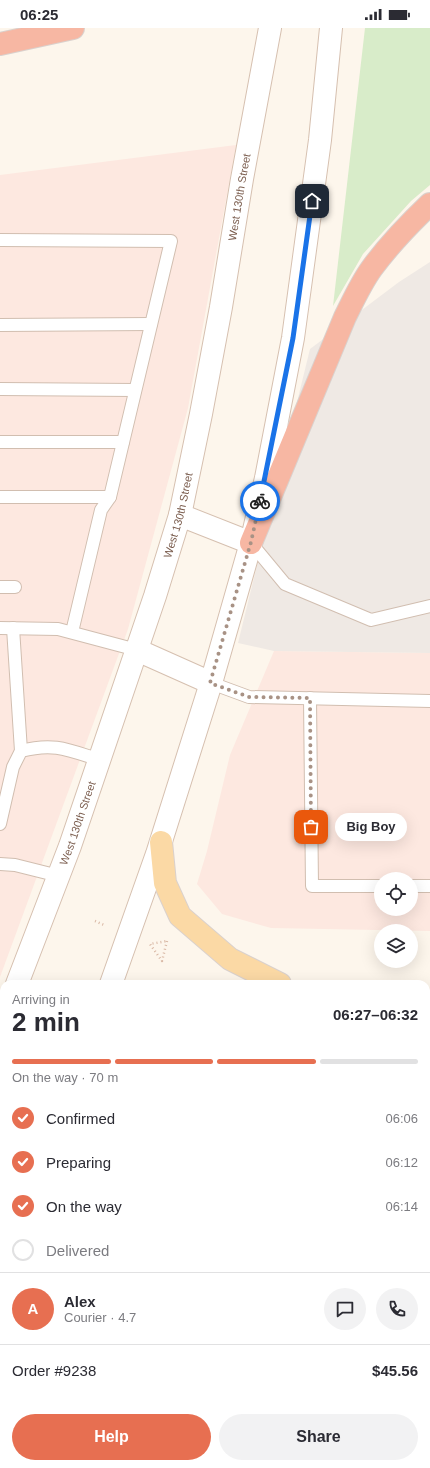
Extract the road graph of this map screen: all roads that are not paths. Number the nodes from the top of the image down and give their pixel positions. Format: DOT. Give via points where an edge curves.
graph roads {
  1 [pos="73,28"];
  2 [pos="270,28"];
  3 [pos="331,28"];
  4 [pos="0,44"];
  5 [pos="430,204"];
  6 [pos="0,240"];
  7 [pos="151,324"];
  8 [pos="0,325"];
  9 [pos="0,389"];
  10 [pos="135,390"];
  11 [pos="0,442"];
  12 [pos="123,442"];
  13 [pos="0,497"];
  14 [pos="110,497"];
  15 [pos="180,515"];
  16 [pos="251,542"];
  17 [pos="0,586"];
  18 [pos="15,587"];
  19 [pos="430,606"];
  20 [pos="0,628"];
  21 [pos="13,628"];
  22 [pos="72,632"];
  23 [pos="137,650"];
  24 [pos="210,683"];
  25 [pos="310,698"];
  26 [pos="430,701"];
  27 [pos="21,751"];
  28 [pos="100,760"];
  29 [pos="1,817"];
  30 [pos="161,842"];
  31 [pos="0,864"];
  32 [pos="59,876"];
  33 [pos="374,886"];
  34 [pos="418,886"];
  35 [pos="430,886"];
  36 [pos="19,980"];
  37 [pos="112,980"];
  38 [pos="272,980"];
  1 -- 4 [label="highway"];
  2 -- 15 [label="main road, West 130th Street" via="220,314"];
  3 -- 16 [label="main road" via="320,140 293,338"];
  5 -- 16 [label="highway" via="371,269 357,294"];
  6 -- 7 [label="lane" via="172,241"];
  7 -- 8 [label="lane"];
  7 -- 10 [label="lane"];
  9 -- 10 [label="lane"];
  10 -- 12 [label="lane"];
  11 -- 12 [label="lane"];
  12 -- 14 [label="lane"];
  13 -- 14 [label="lane"];
  14 -- 22 [label="lane" via="102,510"];
  15 -- 16 [label="main road"];
  15 -- 23 [label="main road, West 130th Street"];
  16 -- 19 [label="lane" via="284,584 371,620"];
  16 -- 24 [label="main road"];
  17 -- 18 [label="lane"];
  20 -- 21 [label="lane"];
  21 -- 22 [label="lane" via="58,629"];
  21 -- 27 [label="lane"];
  22 -- 23 [label="lane"];
  23 -- 24 [label="main road"];
  23 -- 28 [label="main road, West 130th Street"];
  24 -- 25 [label="lane" via="249,697"];
  24 -- 30 [label="main road"];
  25 -- 26 [label="lane"];
  25 -- 33 [label="lane" via="312,886"];
  27 -- 28 [label="lane" via="48,746 65,748"];
  27 -- 29 [label="lane" via="13,767"];
  28 -- 32 [label="main road, West 130th Street"];
  30 -- 37 [label="main road"];
  30 -- 38 [label="main road" via="165,882 180,916 230,959"];
  31 -- 32 [label="lane" via="15,865"];
  32 -- 36 [label="main road, West 130th Street"];
  34 -- 35 [label="lane"];
}
